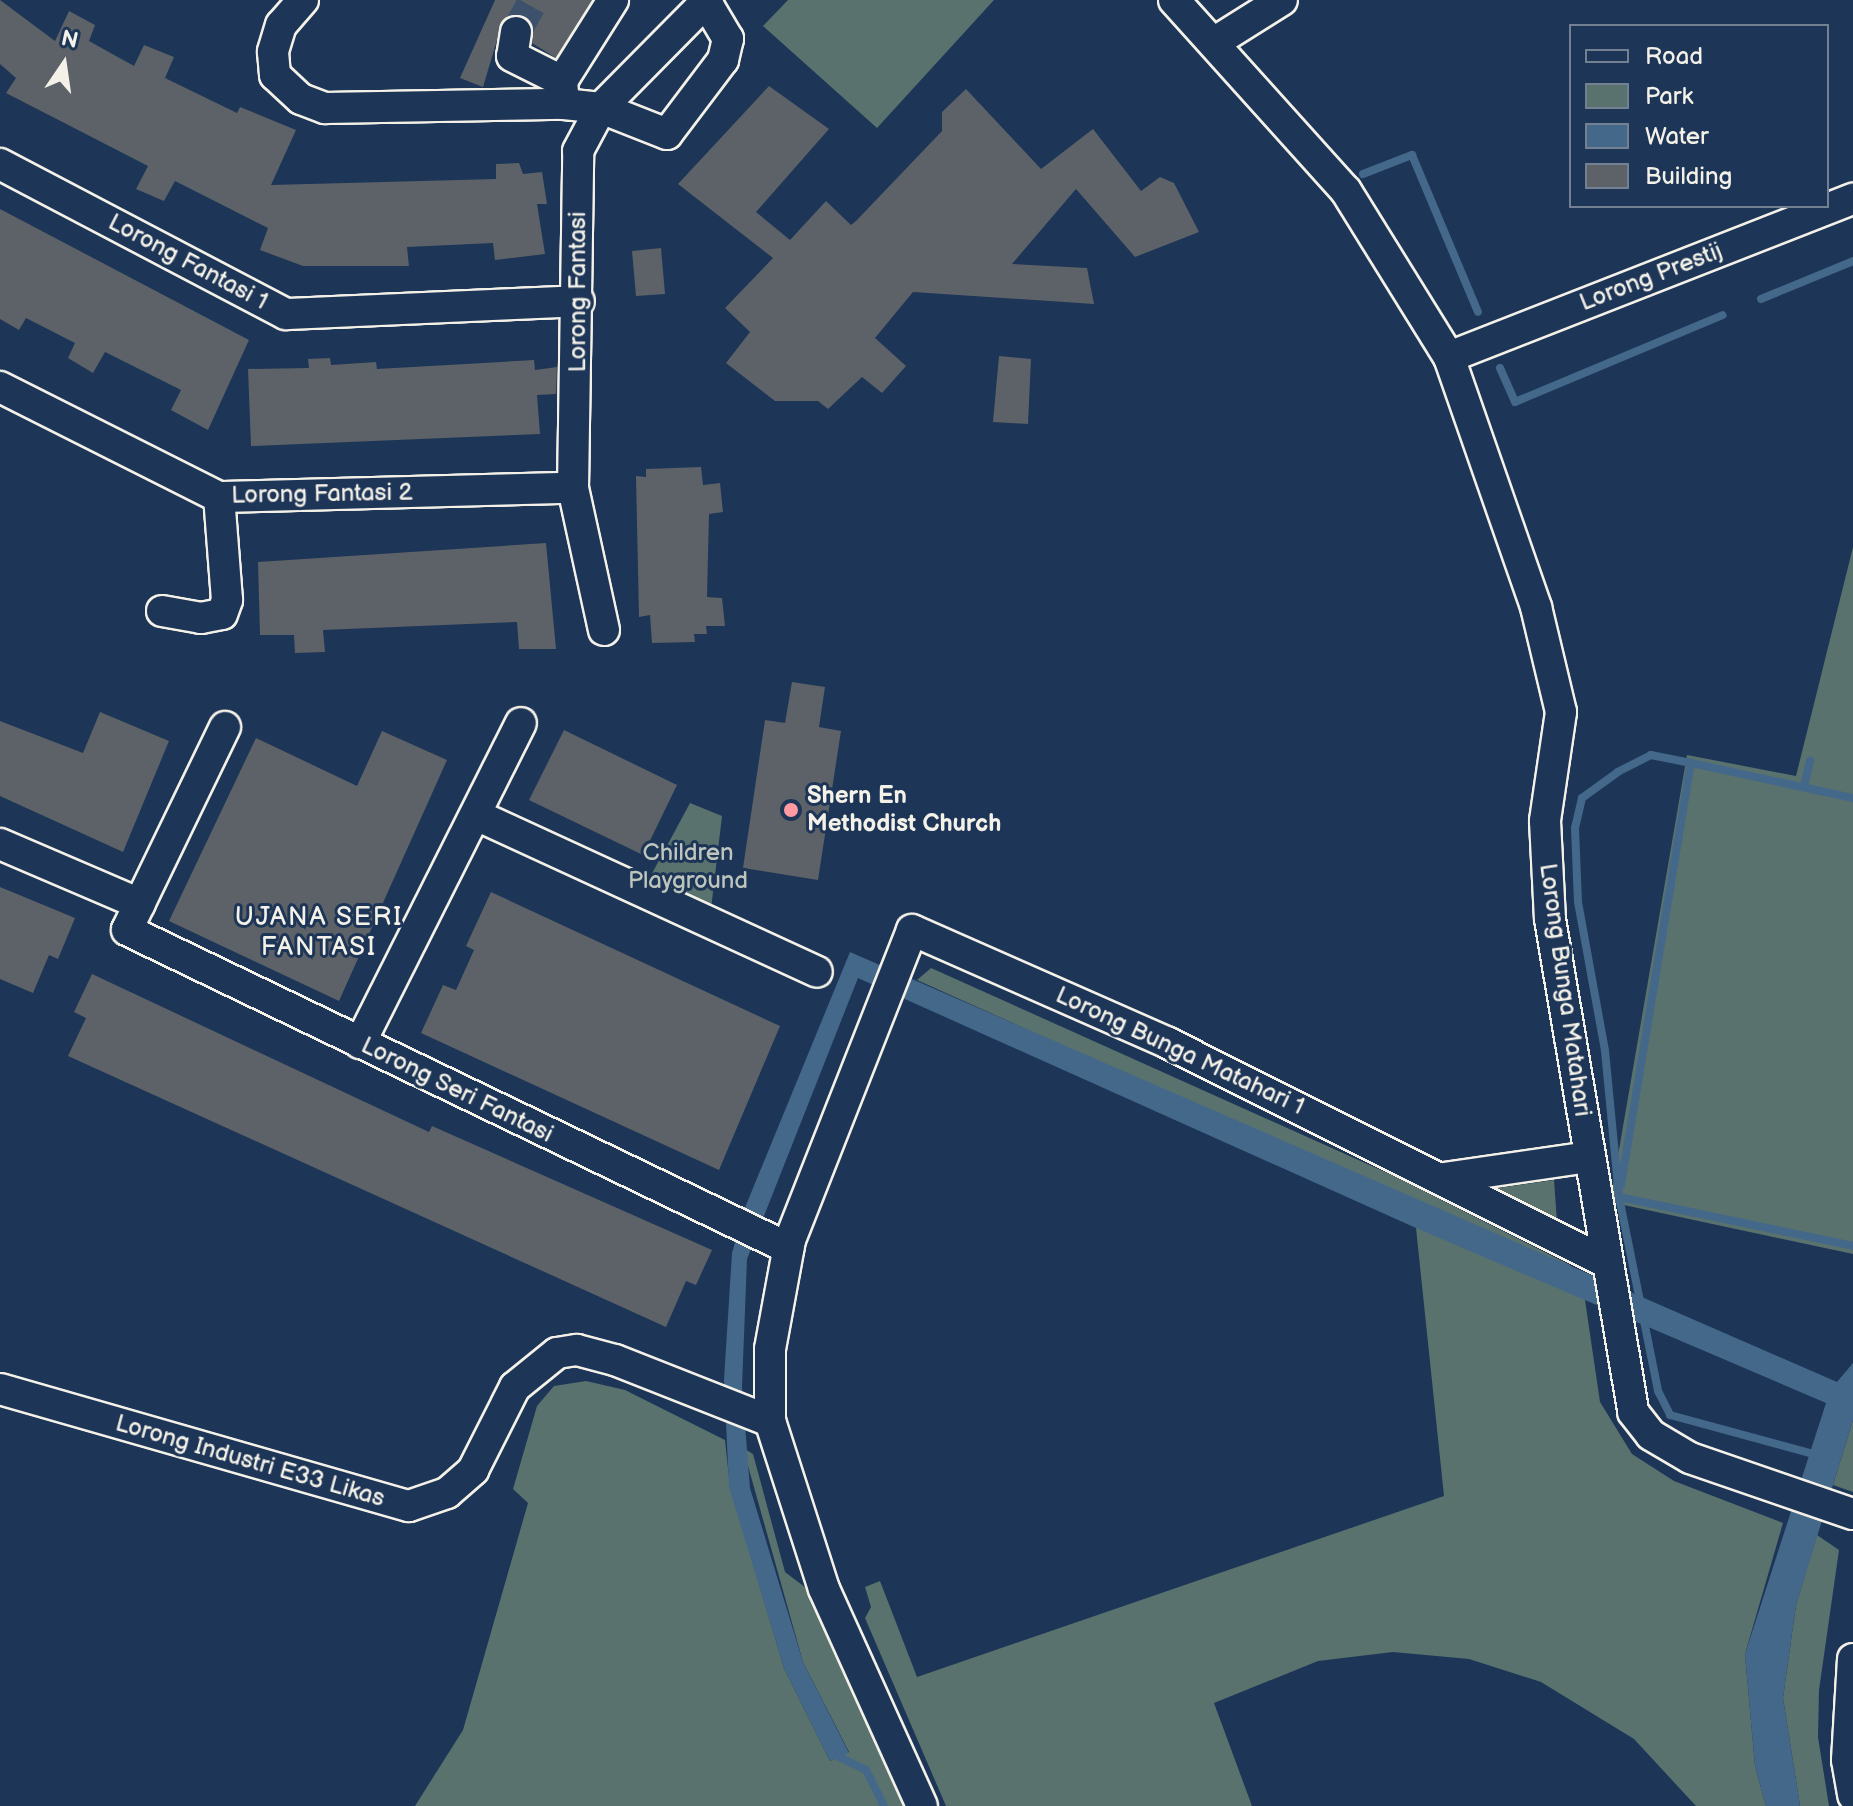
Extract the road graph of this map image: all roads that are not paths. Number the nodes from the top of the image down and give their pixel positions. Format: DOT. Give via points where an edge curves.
graph roads {
  1 [pos="303,0"];
  2 [pos="613,0"];
  3 [pos="1174,0"];
  4 [pos="1282,0"];
  5 [pos="707,1"];
  6 [pos="516,32"];
  7 [pos="1215,42"];
  8 [pos="563,93"];
  9 [pos="601,108"];
  10 [pos="0,164"];
  11 [pos="1853,199"];
  12 [pos="579,301"];
  13 [pos="1449,357"];
  14 [pos="0,387"];
  15 [pos="573,488"];
  16 [pos="219,497"];
  17 [pos="162,611"];
  18 [pos="604,630"];
  19 [pos="521,723"];
  20 [pos="225,727"];
  21 [pos="476,815"];
  22 [pos="0,844"];
  23 [pos="134,917"];
  24 [pos="817,972"];
  25 [pos="360,1043"];
  26 [pos="1589,1157"];
  27 [pos="1445,1178"];
  28 [pos="788,1248"];
  29 [pos="1603,1261"];
  30 [pos="0,1389"];
  31 [pos="759,1418"];
  32 [pos="1844,1510"];
  33 [pos="1853,1659"];
  34 [pos="1853,1795"];
  35 [pos="922,1806"];
  1 -- 8 [label="street" via="281,25 273,52 275,75 301,99 352,112"];
  2 -- 8 [label="street"];
  3 -- 7 [label="street, Lorong Bunga Matahari"];
  4 -- 7 [label="street"];
  5 -- 9 [label="street, Lorong Fantasi"];
  5 -- 9 [label="street" via="728,39 723,60 667,134"];
  6 -- 8 [label="street" via="512,56"];
  7 -- 13 [label="street, Lorong Bunga Matahari" via="1346,191"];
  8 -- 9 [label="street"];
  9 -- 12 [label="street, Lorong Fantasi" via="578,151"];
  10 -- 12 [label="street, Lorong Fantasi 1" via="286,314"];
  11 -- 13 [label="street, Lorong Prestij"];
  12 -- 15 [label="street, Lorong Fantasi"];
  13 -- 26 [label="street, Lorong Bunga Matahari" via="1553,658 1561,712 1544,864"];
  14 -- 16 [label="street, Lorong Fantasi 2"];
  15 -- 16 [label="street, Lorong Fantasi 2"];
  15 -- 18 [label="street, Lorong Fantasi"];
  16 -- 17 [label="street" via="227,600 222,614 201,618"];
  19 -- 21 [label="street"];
  20 -- 23 [label="street"];
  21 -- 24 [label="street"];
  21 -- 25 [label="street"];
  22 -- 23 [label="street, Lorong Seri Fantasi"];
  23 -- 25 [label="street, Lorong Seri Fantasi"];
  25 -- 28 [label="street, Lorong Seri Fantasi"];
  26 -- 27 [label="street"];
  26 -- 29 [label="street, Lorong Bunga Matahari"];
  27 -- 28 [label="street, Lorong Bunga Matahari 1" via="1168,1043 912,930 807,1185"];
  27 -- 29 [label="street, Lorong Bunga Matahari 1"];
  28 -- 31 [label="street"];
  29 -- 32 [label="street, Lorong Bunga Matahari" via="1624,1386 1651,1435 1690,1458"];
  30 -- 31 [label="street, Lorong Industri E33 Likas" via="409,1506 447,1493 473,1470 515,1387 557,1353 577,1350 615,1360"];
  31 -- 35 [label="street" via="824,1589"];
  33 -- 34 [label="street" via="1847,1760"];
}
